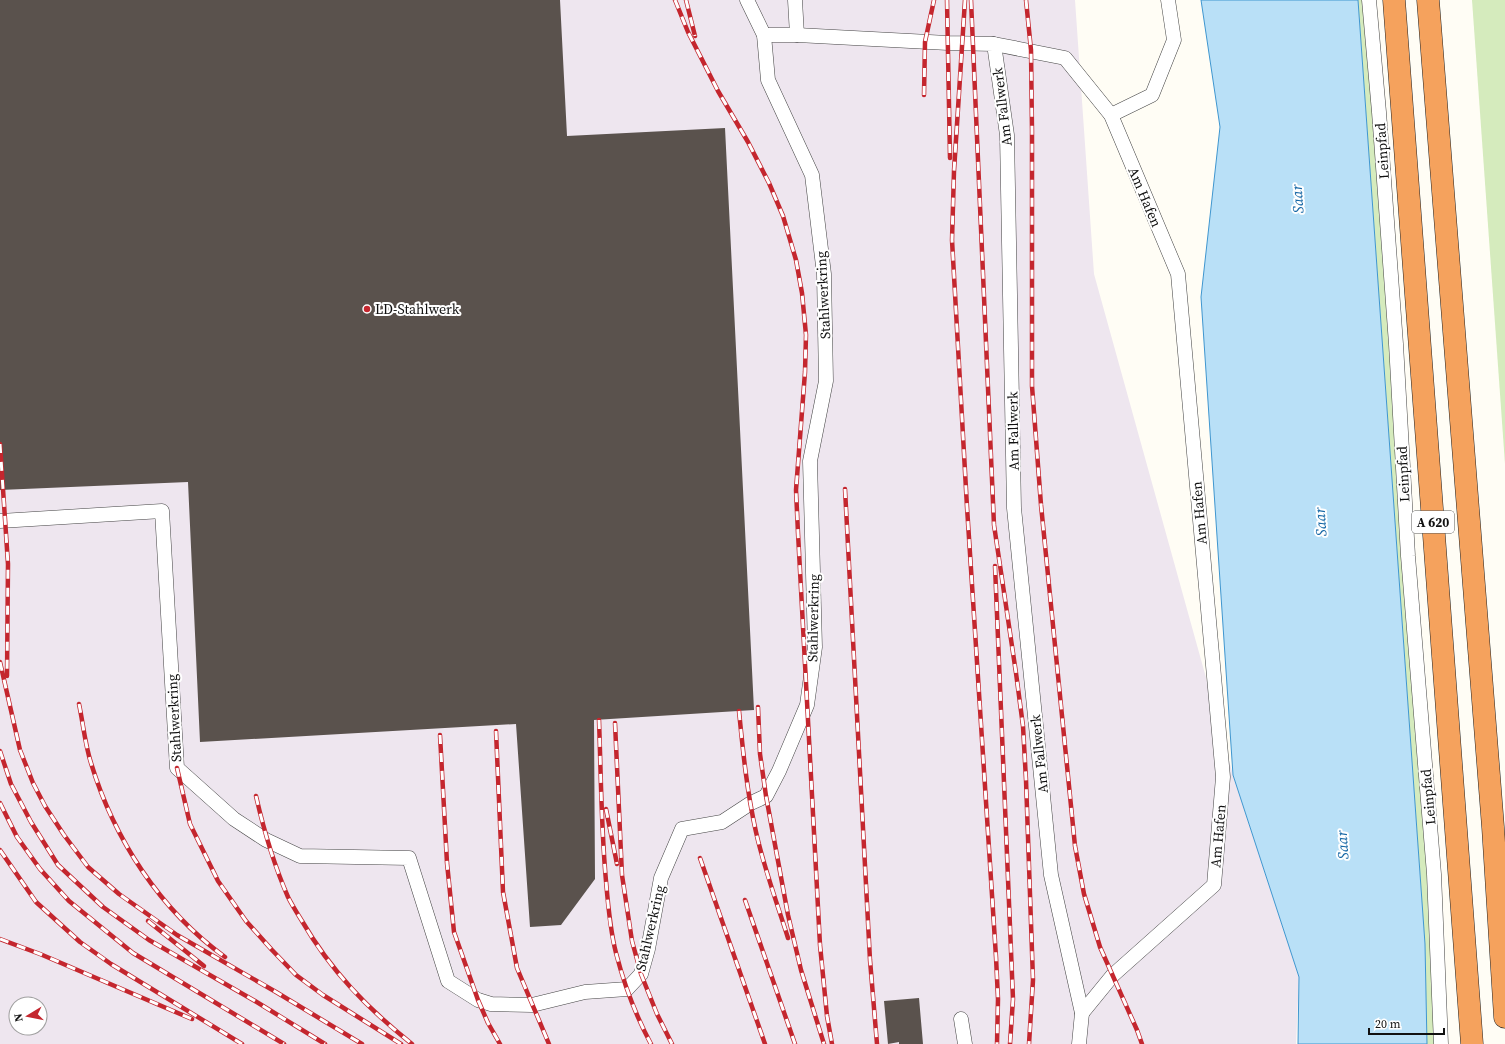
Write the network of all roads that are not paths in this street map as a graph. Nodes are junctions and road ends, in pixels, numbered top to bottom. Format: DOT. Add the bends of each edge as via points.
graph roads {
  1 [pos="747,0"];
  2 [pos="795,0"];
  3 [pos="1168,0"];
  4 [pos="1370,0"];
  5 [pos="1394,0"];
  6 [pos="1428,0"];
  7 [pos="764,35"];
  8 [pos="797,35"];
  9 [pos="994,44"];
  10 [pos="1111,114"];
  11 [pos="0,521"];
  12 [pos="1082,1013"];
  13 [pos="1505,1017"];
  14 [pos="961,1018"];
  15 [pos="965,1044"];
  16 [pos="1079,1044"];
  17 [pos="1441,1044"];
  18 [pos="1472,1044"];
  1 -- 7 [label="lane, Stahlwerkring"];
  2 -- 8 [label="lane"];
  3 -- 10 [label="lane" via="1174,40 1152,95"];
  4 -- 17 [label="lane, Leinpfad" via="1396,344 1408,556 1434,874"];
  5 -- 18 [label="highway, A 620"];
  6 -- 13 [label="highway, A 620" via="1493,827"];
  7 -- 8 [label="lane"];
  7 -- 11 [label="lane, Stahlwerkring" via="768,80 812,175 824,274 826,380 810,461 815,647 807,705 780,771 766,796 722,822 682,829 661,878 641,974 628,989 585,992 532,1005 491,1004 478,1000 448,981 409,858 300,856 266,840 234,819 177,768 162,511"];
  8 -- 9 [label="lane" via="948,44"];
  9 -- 10 [label="lane, Am Hafen" via="1065,58"];
  9 -- 12 [label="lane, Am Fallwerk" via="1008,135 1014,508 1051,875"];
  10 -- 12 [label="lane, Am Hafen" via="1178,274 1223,778 1214,885 1112,975"];
  12 -- 16 [label="lane, Am Fallwerk"];
  14 -- 15 [label="lane"];
}
